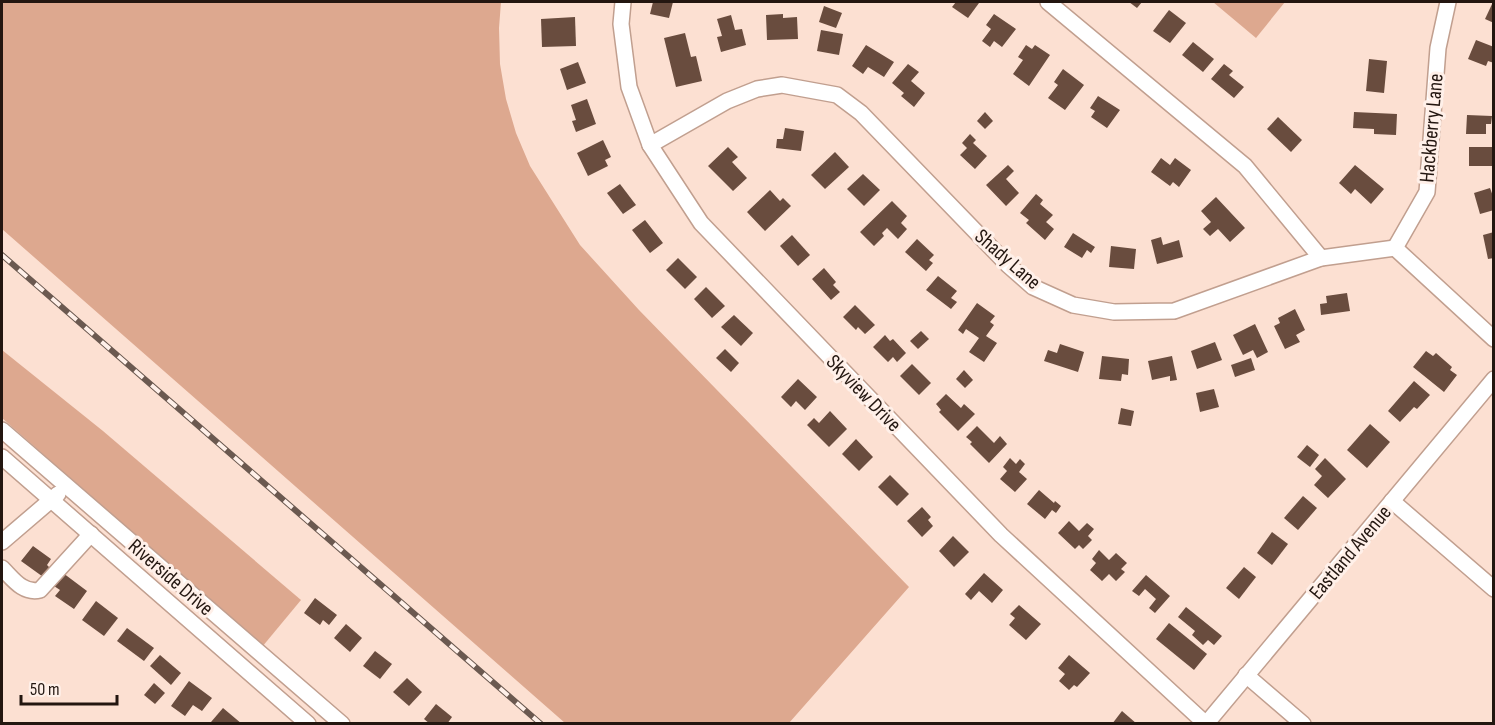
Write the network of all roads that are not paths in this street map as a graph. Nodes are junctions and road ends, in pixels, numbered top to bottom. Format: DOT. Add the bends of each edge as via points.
graph roads {
  1 [pos="623,2"];
  2 [pos="1048,2"];
  3 [pos="1448,2"];
  4 [pos="650,145"];
  5 [pos="1395,248"];
  6 [pos="1321,258"];
  7 [pos="1494,339"];
  8 [pos="1494,379"];
  9 [pos="2,429"];
  10 [pos="2,457"];
  11 [pos="67,486"];
  12 [pos="51,499"];
  13 [pos="1392,501"];
  14 [pos="91,534"];
  15 [pos="2,542"];
  16 [pos="2,568"];
  17 [pos="1494,590"];
  18 [pos="266,659"];
  19 [pos="252,675"];
  20 [pos="1246,675"];
  21 [pos="308,723"];
  22 [pos="342,723"];
  23 [pos="1206,723"];
  24 [pos="1303,723"];
  1 -- 4 [label="street, Skyview Drive" via="621,24 629,87"];
  2 -- 6 [label="street" via="1245,166"];
  3 -- 5 [label="street, Hackberry Lane" via="1438,48 1427,192"];
  4 -- 6 [label="street, Shady Lane" via="757,88 783,85 837,95 861,113 1008,265 1034,286 1073,305 1114,312 1174,310"];
  4 -- 23 [label="street, Skyview Drive" via="701,223 747,271 1001,535"];
  5 -- 6 [label="street, Shady Lane"];
  5 -- 7 [label="street"];
  8 -- 13 [label="street, Eastland Avenue"];
  9 -- 11 [label="street, Riverside Drive"];
  10 -- 12 [label="street, Riverside Drive"];
  11 -- 12 [label="street"];
  11 -- 18 [label="street, Riverside Drive"];
  12 -- 14 [label="street, Riverside Drive"];
  12 -- 15 [label="street"];
  13 -- 17 [label="street"];
  13 -- 20 [label="street, Eastland Avenue"];
  14 -- 16 [label="street" via="40,590 32,592 21,586"];
  14 -- 19 [label="street, Riverside Drive"];
  18 -- 19 [label="street"];
  18 -- 22 [label="street, Riverside Drive"];
  19 -- 21 [label="street, Riverside Drive"];
  20 -- 23 [label="street, Eastland Avenue"];
  20 -- 24 [label="street"];
}
